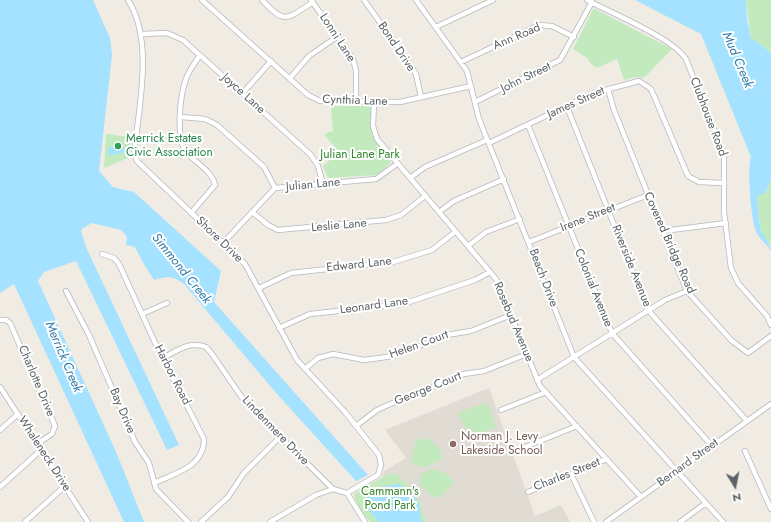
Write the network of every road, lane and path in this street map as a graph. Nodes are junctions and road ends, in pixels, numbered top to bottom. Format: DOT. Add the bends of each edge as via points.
graph roads {
  1 [pos="128,0"];
  2 [pos="202,0"];
  3 [pos="262,0"];
  4 [pos="364,0"];
  5 [pos="416,0"];
  6 [pos="493,0"];
  7 [pos="312,1"];
  8 [pos="590,1"];
  9 [pos="482,2"];
  10 [pos="436,27"];
  11 [pos="142,34"];
  12 [pos="338,36"];
  13 [pos="574,37"];
  14 [pos="200,55"];
  15 [pos="271,62"];
  16 [pos="461,62"];
  17 [pos="290,78"];
  18 [pos="471,86"];
  19 [pos="608,89"];
  20 [pos="243,93"];
  21 [pos="422,97"];
  22 [pos="356,102"];
  23 [pos="374,102"];
  24 [pos="475,102"];
  25 [pos="566,107"];
  26 [pos="181,117"];
  27 [pos="528,125"];
  28 [pos="488,142"];
  29 [pos="397,164"];
  30 [pos="410,178"];
  31 [pos="504,179"];
  32 [pos="724,183"];
  33 [pos="323,184"];
  34 [pos="275,188"];
  35 [pos="648,195"];
  36 [pos="425,196"];
  37 [pos="608,210"];
  38 [pos="252,212"];
  39 [pos="439,212"];
  40 [pos="191,213"];
  41 [pos="520,219"];
  42 [pos="726,223"];
  43 [pos="569,226"];
  44 [pos="663,231"];
  45 [pos="455,232"];
  46 [pos="529,242"];
  47 [pos="223,243"];
  48 [pos="468,246"];
  49 [pos="102,254"];
  50 [pos="490,272"];
  51 [pos="259,288"];
  52 [pos="66,291"];
  53 [pos="687,291"];
  54 [pos="166,303"];
  55 [pos="648,310"];
  56 [pos="142,314"];
  57 [pos="511,315"];
  58 [pos="0,320"];
  59 [pos="771,325"];
  60 [pos="280,328"];
  61 [pos="612,333"];
  62 [pos="771,336"];
  63 [pos="527,354"];
  64 [pos="574,357"];
  65 [pos="163,358"];
  66 [pos="305,369"];
  67 [pos="537,380"];
  68 [pos="0,387"];
  69 [pos="546,392"];
  70 [pos="771,404"];
  71 [pos="502,410"];
  72 [pos="18,414"];
  73 [pos="747,421"];
  74 [pos="356,426"];
  75 [pos="577,426"];
  76 [pos="0,430"];
  77 [pos="280,437"];
  78 [pos="38,444"];
  79 [pos="712,446"];
  80 [pos="41,450"];
  81 [pos="515,451"];
  82 [pos="745,451"];
  83 [pos="607,459"];
  84 [pos="677,472"];
  85 [pos="572,474"];
  86 [pos="154,483"];
  87 [pos="65,486"];
  88 [pos="0,487"];
  89 [pos="333,489"];
  90 [pos="528,492"];
  91 [pos="347,493"];
  92 [pos="641,497"];
  93 [pos="706,503"];
  94 [pos="771,509"];
  95 [pos="25,522"];
  96 [pos="88,522"];
  97 [pos="188,522"];
  98 [pos="201,522"];
  99 [pos="270,522"];
  100 [pos="365,522"];
  101 [pos="594,522"];
  102 [pos="606,522"];
  103 [pos="680,522"];
  104 [pos="722,522"];
  1 -- 11 [label="street, Shore Drive"];
  2 -- 15 [label="street, Cynthia Lane"];
  3 -- 7 [label="street" via="278,16 286,17 292,16"];
  4 -- 21 [label="street, Bond Drive" via="416,74"];
  5 -- 10 [label="street, Beach Drive"];
  6 -- 9 [label="street"];
  7 -- 12 [label="street, Lonni Lane"];
  8 -- 13 [label="street, John Street"];
  8 -- 32 [label="street, Clubhouse Road" via="668,42 681,52 688,63 723,152"];
  9 -- 10 [label="street"];
  10 -- 16 [label="street, Beach Drive"];
  11 -- 14 [label="street, Joyce Lane" via="174,35"];
  11 -- 40 [label="street, Shore Drive" via="144,56 135,157 141,167"];
  12 -- 17 [label="street" via="309,56"];
  12 -- 22 [label="street, Lonni Lane" via="355,65"];
  13 -- 16 [label="street, Ann Road" via="552,26 539,25"];
  13 -- 24 [label="street, John Street" via="565,54 556,63"];
  14 -- 20 [label="street, Joyce Lane"];
  14 -- 26 [label="street" via="186,79"];
  15 -- 17 [label="street, Cynthia Lane"];
  15 -- 20 [label="street"];
  16 -- 18 [label="street, Beach Drive" via="467,71"];
  17 -- 22 [label="street, Cynthia Lane" via="316,99"];
  18 -- 21 [label="street, Cynthia Lane"];
  18 -- 24 [label="street, Beach Drive"];
  19 -- 25 [label="street, James Street"];
  19 -- 32 [label="street, James Street" via="635,81 647,84 653,92 688,176 699,182"];
  19 -- 35 [label="street, Covered Bridge Road"];
  20 -- 33 [label="street, Joyce Lane" via="311,155 318,166"];
  21 -- 23 [label="street, Cynthia Lane" via="395,102"];
  22 -- 23 [label="street, Cynthia Lane"];
  23 -- 29 [label="street, Rosebud Avenue" via="375,135"];
  24 -- 28 [label="street, Beach Drive"];
  25 -- 27 [label="street, James Street"];
  25 -- 37 [label="street, Riverside Avenue"];
  26 -- 34 [label="street" via="205,119 217,125 264,167"];
  26 -- 40 [label="street" via="179,135 182,145 215,182 214,189"];
  27 -- 28 [label="street, James Street"];
  27 -- 43 [label="street, Colonial Avenue"];
  28 -- 30 [label="street, James Street" via="425,167"];
  28 -- 31 [label="street, Beach Drive"];
  29 -- 30 [label="street, Rosebud Avenue"];
  29 -- 33 [label="street, Julian Lane" via="376,179"];
  30 -- 36 [label="street, Rosebud Avenue"];
  31 -- 39 [label="street" via="454,200"];
  31 -- 41 [label="street, Beach Drive"];
  32 -- 42 [label="street, Clubhouse Road"];
  33 -- 34 [label="street, Julian Lane"];
  34 -- 38 [label="street, Julian Lane"];
  35 -- 37 [label="street, Irene Street"];
  35 -- 44 [label="street, Covered Bridge Road"];
  36 -- 38 [label="street, Leslie Lane" via="401,215 376,222 278,230 268,226"];
  36 -- 39 [label="street, Rosebud Avenue"];
  37 -- 43 [label="street, Irene Street"];
  37 -- 55 [label="street, Riverside Avenue"];
  38 -- 47 [label="street, Julian Lane"];
  39 -- 45 [label="street, Rosebud Avenue"];
  40 -- 47 [label="street, Shore Drive"];
  41 -- 46 [label="street, Beach Drive"];
  41 -- 48 [label="street" via="486,232"];
  42 -- 44 [label="street"];
  42 -- 59 [label="street, Clubhouse Road" via="730,262 735,278 767,316"];
  43 -- 46 [label="street, Irene Street"];
  43 -- 61 [label="street, Colonial Avenue"];
  44 -- 53 [label="street, Covered Bridge Road"];
  45 -- 48 [label="street, Rosebud Avenue"];
  45 -- 51 [label="street, Edward Lane" via="432,250 393,262 291,273"];
  46 -- 64 [label="street, Beach Drive"];
  47 -- 51 [label="street, Shore Drive" via="245,264"];
  48 -- 50 [label="street, Rosebud Avenue"];
  49 -- 56 [label="street, Harbor Road" via="117,260"];
  50 -- 57 [label="street, Rosebud Avenue" via="499,285"];
  50 -- 60 [label="street, Leonard Lane" via="475,280 403,304 310,314"];
  51 -- 60 [label="street, Shore Drive"];
  52 -- 86 [label="street, Bay Drive" via="89,335 132,436 149,463"];
  53 -- 55 [label="street" via="670,297"];
  53 -- 62 [label="street, Covered Bridge Road" via="731,340 748,353"];
  54 -- 56 [label="street"];
  55 -- 61 [label="street"];
  55 -- 73 [label="street, Riverside Avenue"];
  56 -- 65 [label="street, Harbor Road"];
  57 -- 63 [label="street, Rosebud Avenue"];
  57 -- 66 [label="street, Helen Court" via="471,331 447,335 394,356 364,360 333,354 318,358"];
  58 -- 78 [label="street, Charlotte Drive" via="10,323 55,426 52,434"];
  60 -- 66 [label="street, Shore Drive" via="294,355"];
  61 -- 64 [label="street"];
  61 -- 79 [label="street, Colonial Avenue"];
  63 -- 67 [label="street, Rosebud Avenue"];
  63 -- 74 [label="street, George Court" via="484,372 464,374 388,405"];
  64 -- 67 [label="street"];
  64 -- 84 [label="street, Beach Drive"];
  65 -- 77 [label="street, Lindenmere Drive" via="190,344 206,347 245,402"];
  65 -- 86 [label="street, Harbor Road" via="201,431 204,444 201,456 195,463"];
  66 -- 74 [label="street, Shore Drive"];
  67 -- 69 [label="street, Rosebud Avenue"];
  68 -- 72 [label="street, Whaleneck Drive"];
  69 -- 71 [label="street"];
  69 -- 75 [label="street, Rosebud Avenue"];
  70 -- 73 [label="street, Bernard Street"];
  72 -- 76 [label="street"];
  72 -- 78 [label="street, Whaleneck Drive"];
  73 -- 79 [label="street, Bernard Street"];
  74 -- 91 [label="street, Shore Drive" via="379,456 381,465 375,478"];
  75 -- 81 [label="street"];
  75 -- 83 [label="street, Rosebud Avenue"];
  77 -- 89 [label="street, Lindenmere Drive"];
  77 -- 98 [label="street" via="244,474 228,497"];
  78 -- 80 [label="street, Whaleneck Drive"];
  79 -- 84 [label="street, Bernard Street"];
  80 -- 87 [label="street, Whaleneck Drive"];
  80 -- 88 [label="street"];
  82 -- 94 [label="street"];
  83 -- 85 [label="street, Charles Street"];
  83 -- 92 [label="street, Rosebud Avenue"];
  84 -- 92 [label="street, Bernard Street"];
  84 -- 93 [label="street, Beach Drive"];
  85 -- 90 [label="street, Charles Street"];
  85 -- 101 [label="street"];
  86 -- 97 [label="street, Bay Drive" via="160,495"];
  87 -- 95 [label="street"];
  87 -- 96 [label="street, Whaleneck Drive"];
  89 -- 91 [label="street, Lindenmere Drive"];
  89 -- 99 [label="street" via="316,495"];
  91 -- 100 [label="street"];
  92 -- 102 [label="street, Bernard Street"];
  93 -- 103 [label="street"];
  93 -- 104 [label="street, Beach Drive"];
}
